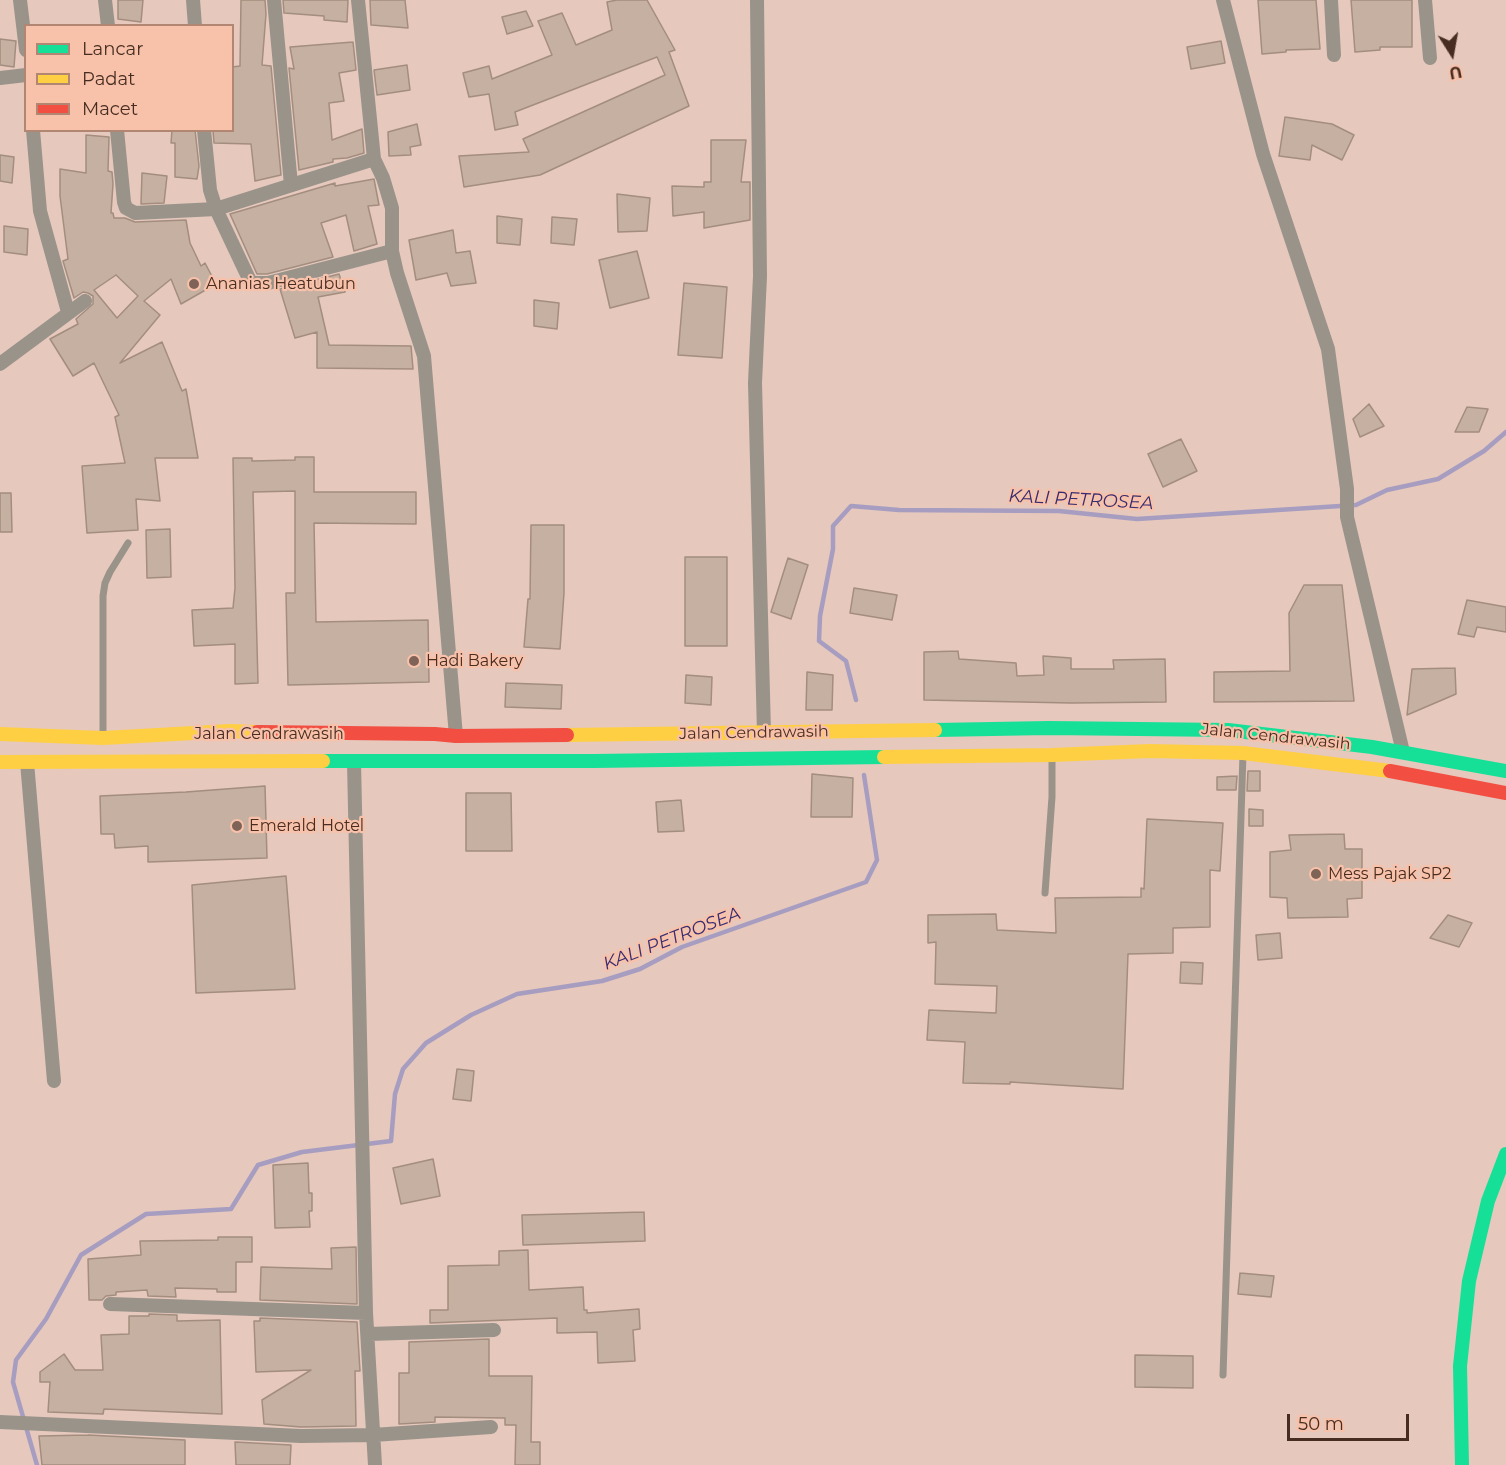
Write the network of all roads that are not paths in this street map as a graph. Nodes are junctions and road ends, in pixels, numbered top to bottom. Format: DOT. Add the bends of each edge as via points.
graph roads {
  1 [pos="20,0"];
  2 [pos="105,0"];
  3 [pos="193,0"];
  4 [pos="274,0"];
  5 [pos="358,0"];
  6 [pos="757,0"];
  7 [pos="1223,0"];
  8 [pos="1331,0"];
  9 [pos="1425,0"];
  10 [pos="108,24"];
  11 [pos="195,24"];
  12 [pos="24,33"];
  13 [pos="1334,55"];
  14 [pos="1430,58"];
  15 [pos="24,75"];
  16 [pos="0,78"];
  17 [pos="33,132"];
  18 [pos="117,132"];
  19 [pos="204,132"];
  20 [pos="374,159"];
  21 [pos="291,185"];
  22 [pos="216,209"];
  23 [pos="392,251"];
  24 [pos="85,301"];
  25 [pos="68,312"];
  26 [pos="0,364"];
  27 [pos="128,543"];
  28 [pos="764,733"];
  29 [pos="0,734"];
  30 [pos="456,735"];
  31 [pos="103,738"];
  32 [pos="1403,752"];
  33 [pos="1243,753"];
  34 [pos="1052,755"];
  35 [pos="0,762"];
  36 [pos="27,762"];
  37 [pos="354,762"];
  38 [pos="1506,771"];
  39 [pos="1506,793"];
  40 [pos="1045,893"];
  41 [pos="54,1081"];
  42 [pos="1506,1154"];
  43 [pos="111,1304"];
  44 [pos="366,1313"];
  45 [pos="494,1330"];
  46 [pos="369,1334"];
  47 [pos="1223,1375"];
  48 [pos="0,1422"];
  49 [pos="491,1428"];
  50 [pos="373,1435"];
  51 [pos="375,1465"];
  52 [pos="1462,1465"];
  1 -- 12 [label="street"];
  2 -- 10 [label="street"];
  3 -- 11 [label="street"];
  4 -- 21 [label="street"];
  5 -- 20 [label="street"];
  6 -- 28 [label="street" via="760,276 755,383"];
  7 -- 32 [label="street" via="1263,154 1328,349 1347,489 1347,517"];
  8 -- 13 [label="street"];
  9 -- 14 [label="street"];
  15 -- 16 [label="street"];
  17 -- 25 [label="street" via="40,211"];
  18 -- 22 [label="street" via="124,202 130,211"];
  19 -- 22 [label="street" via="210,190"];
  20 -- 21 [label="street"];
  20 -- 23 [label="street" via="392,208"];
  21 -- 22 [label="street"];
  22 -- 23 [label="street" via="249,281 254,284"];
  23 -- 30 [label="street" via="424,356"];
  24 -- 25 [label="street"];
  25 -- 26 [label="street"];
  27 -- 31 [label="lane" via="110,572 103,596"];
  28 -- 30 [label="main road, Jalan Cendrawasih"];
  28 -- 32 [label="main road, Jalan Cendrawasih" via="1228,729"];
  29 -- 31 [label="main road, Jalan Cendrawasih"];
  30 -- 31 [label="main road, Jalan Cendrawasih" via="230,731"];
  32 -- 38 [label="main road, Jalan Cendrawasih"];
  33 -- 34 [label="main road, Jalan Cendrawasih"];
  33 -- 39 [label="main road, Jalan Cendrawasih" via="1384,770"];
  33 -- 47 [label="lane"];
  34 -- 37 [label="main road, Jalan Cendrawasih"];
  34 -- 40 [label="lane"];
  35 -- 36 [label="main road, Jalan Cendrawasih"];
  36 -- 37 [label="main road, Jalan Cendrawasih"];
  36 -- 41 [label="street"];
  37 -- 44 [label="street"];
  42 -- 52 [label="main road" via="1488,1201 1469,1281 1460,1366"];
  43 -- 44 [label="street"];
  44 -- 46 [label="street"];
  45 -- 46 [label="street"];
  46 -- 50 [label="street"];
  48 -- 50 [label="street" via="300,1436"];
  49 -- 50 [label="street"];
  50 -- 51 [label="street"];
}
